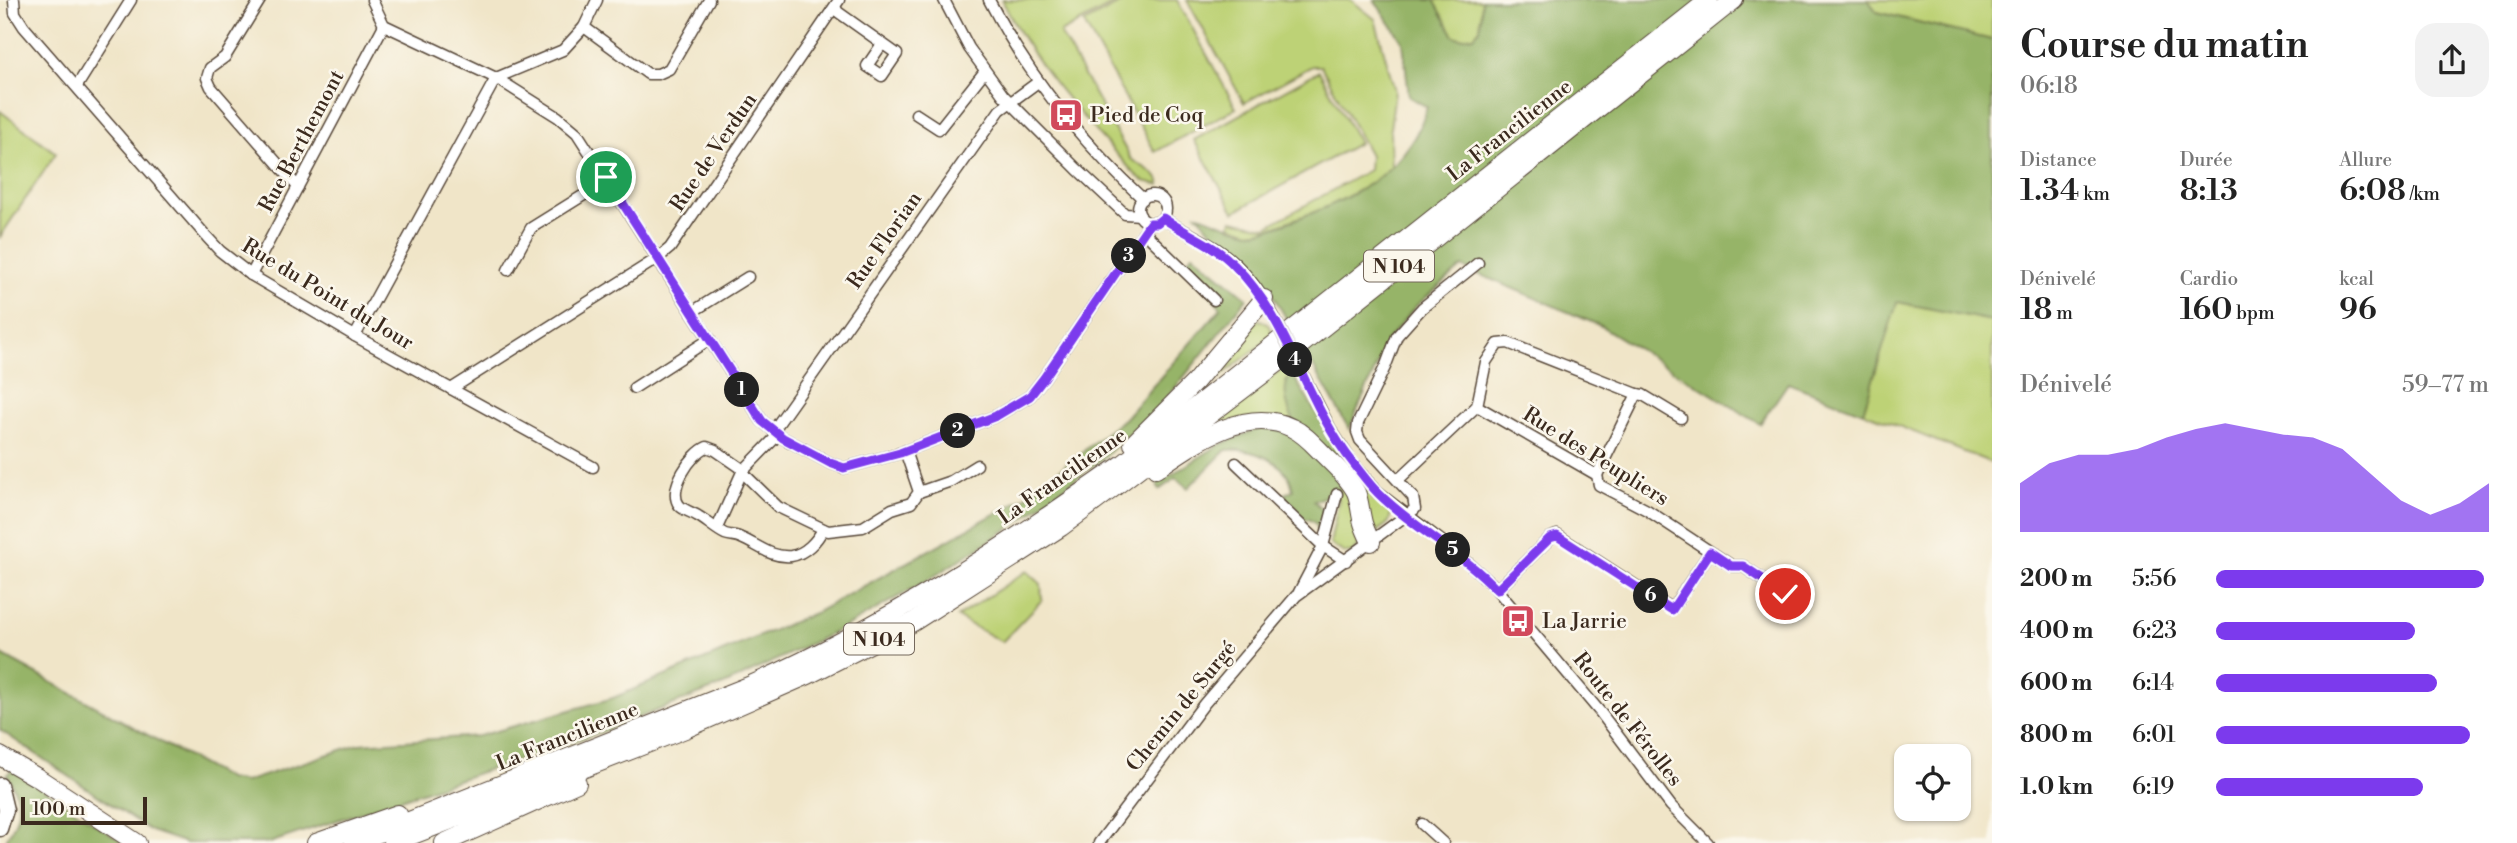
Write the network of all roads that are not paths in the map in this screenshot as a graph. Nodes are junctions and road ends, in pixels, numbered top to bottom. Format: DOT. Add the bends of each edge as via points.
graph roads {
  1 [pos="14,0"];
  2 [pos="131,0"];
  3 [pos="260,0"];
  4 [pos="372,0"];
  5 [pos="597,0"];
  6 [pos="709,0"];
  7 [pos="944,0"];
  8 [pos="989,0"];
  9 [pos="1709,0"];
  10 [pos="1734,0"];
  11 [pos="837,4"];
  12 [pos="384,25"];
  13 [pos="584,27"];
  14 [pos="883,44"];
  15 [pos="985,71"];
  16 [pos="496,78"];
  17 [pos="1038,82"];
  18 [pos="77,86"];
  19 [pos="1011,103"];
  20 [pos="916,114"];
  21 [pos="608,180"];
  22 [pos="298,187"];
  23 [pos="1143,199"];
  24 [pos="1140,215"];
  25 [pos="1163,218"];
  26 [pos="1147,228"];
  27 [pos="658,258"];
  28 [pos="1478,263"];
  29 [pos="508,270"];
  30 [pos="251,275"];
  31 [pos="748,276"];
  32 [pos="1264,299"];
  33 [pos="1214,300"];
  34 [pos="692,312"];
  35 [pos="355,336"];
  36 [pos="710,339"];
  37 [pos="634,387"];
  38 [pos="451,389"];
  39 [pos="1637,394"];
  40 [pos="1477,406"];
  41 [pos="1681,418"];
  42 [pos="776,433"];
  43 [pos="905,451"];
  44 [pos="1236,463"];
  45 [pos="977,465"];
  46 [pos="593,467"];
  47 [pos="743,471"];
  48 [pos="1597,475"];
  49 [pos="1398,480"];
  50 [pos="919,492"];
  51 [pos="1337,494"];
  52 [pos="1407,516"];
  53 [pos="1058,519"];
  54 [pos="717,528"];
  55 [pos="823,529"];
  56 [pos="1371,542"];
  57 [pos="1323,546"];
  58 [pos="1710,552"];
  59 [pos="1346,561"];
  60 [pos="1497,590"];
  61 [pos="1785,594"];
  62 [pos="1297,596"];
  63 [pos="685,729"];
  64 [pos="0,756"];
  65 [pos="0,785"];
  66 [pos="501,786"];
  67 [pos="1422,824"];
  68 [pos="0,829"];
  69 [pos="137,843"];
  70 [pos="316,843"];
  71 [pos="354,843"];
  72 [pos="392,843"];
  73 [pos="444,843"];
  74 [pos="1099,843"];
  75 [pos="1443,843"];
  76 [pos="1708,843"];
  1 -- 18 [label="street, Rue du Point du Jour" via="15,13 24,27"];
  2 -- 18 [label="street"];
  3 -- 22 [label="street" via="207,78"];
  4 -- 12 [label="street"];
  5 -- 13 [label="street"];
  6 -- 13 [label="street" via="669,69 658,74 648,74"];
  7 -- 15 [label="street"];
  8 -- 17 [label="street"];
  9 -- 53 [label="highway, La Francilienne / N 104"];
  10 -- 53 [label="highway, La Francilienne / N 104" via="1292,352"];
  11 -- 14 [label="street" via="838,12"];
  11 -- 27 [label="street, Rue de Verdun" via="678,238"];
  12 -- 16 [label="street"];
  12 -- 22 [label="street, Rue Berthemont"];
  13 -- 16 [label="street" via="563,50"];
  15 -- 19 [label="street"];
  15 -- 20 [label="street" via="939,129"];
  16 -- 21 [label="street" via="577,133"];
  16 -- 35 [label="street"];
  17 -- 19 [label="street, Rue Florian"];
  17 -- 23 [label="street"];
  18 -- 30 [label="street, Rue du Point du Jour" via="207,237"];
  19 -- 24 [label="street" via="1125,214"];
  19 -- 42 [label="street, Rue Florian" via="1000,110"];
  21 -- 27 [label="street"];
  21 -- 29 [label="street" via="531,228"];
  22 -- 30 [label="street, Rue Berthemont"];
  23 -- 24 [label="street"];
  23 -- 25 [label="street" via="1155,195 1163,199 1167,211"];
  24 -- 26 [label="street"];
  25 -- 26 [label="street"];
  25 -- 32 [label="street, Route de Férolles" via="1217,249"];
  26 -- 33 [label="street"];
  26 -- 43 [label="street" via="1030,396 987,421"];
  27 -- 34 [label="street"];
  27 -- 38 [label="street, Rue de Verdun"];
  28 -- 49 [label="street" via="1422,308 1397,336 1358,423 1360,440"];
  30 -- 35 [label="street, Rue du Point du Jour"];
  31 -- 34 [label="street"];
  32 -- 52 [label="street, Route de Férolles, bridge" via="1330,428 1377,492"];
  32 -- 53 [label="highway" via="1195,382 1128,449 1080,486"];
  34 -- 36 [label="street"];
  35 -- 38 [label="street, Rue du Point du Jour"];
  36 -- 37 [label="street"];
  36 -- 42 [label="street" via="762,421"];
  38 -- 46 [label="street, Rue du Point du Jour"];
  39 -- 40 [label="street" via="1508,343 1497,344 1486,362"];
  39 -- 41 [label="street"];
  39 -- 48 [label="street"];
  40 -- 48 [label="street, Rue des Peupliers"];
  40 -- 49 [label="street"];
  42 -- 43 [label="street" via="844,468"];
  42 -- 47 [label="street, Rue Florian"];
  43 -- 50 [label="street"];
  44 -- 57 [label="street"];
  45 -- 50 [label="street" via="951,481"];
  47 -- 54 [label="street"];
  47 -- 54 [label="street" via="707,447 694,454 682,472 676,496 680,506"];
  47 -- 55 [label="street" via="778,507"];
  48 -- 58 [label="street, Rue des Peupliers" via="1599,485"];
  49 -- 52 [label="street" via="1416,505"];
  50 -- 55 [label="street" via="911,503 863,527"];
  51 -- 57 [label="street, Chemin de Surgé"];
  52 -- 56 [label="street, Chemin de Surgé"];
  52 -- 60 [label="street, Route de Férolles"];
  53 -- 56 [label="highway" via="1082,520 1214,434 1250,421 1272,421 1307,438 1351,484"];
  53 -- 63 [label="highway, La Francilienne / N 104" via="914,622"];
  53 -- 66 [label="highway, La Francilienne / N 104" via="802,663"];
  54 -- 55 [label="street" via="771,554 793,556 816,542"];
  56 -- 59 [label="street, Chemin de Surgé"];
  57 -- 59 [label="street"];
  57 -- 62 [label="street, Chemin de Surgé"];
  58 -- 60 [label="street" via="1672,610 1557,536"];
  58 -- 61 [label="street, Rue des Peupliers" via="1731,566 1743,566"];
  59 -- 62 [label="street, Chemin de Surgé"];
  60 -- 76 [label="street, Route de Férolles" via="1600,712 1671,806"];
  62 -- 74 [label="street, Chemin de Surgé" via="1205,704"];
  63 -- 72 [label="highway, La Francilienne / N 104"];
  63 -- 73 [label="highway" via="674,741"];
  64 -- 69 [label="highway"];
  65 -- 68 [label="main road" via="6,810"];
  66 -- 70 [label="highway" via="479,785"];
  66 -- 71 [label="highway, La Francilienne / N 104"];
  67 -- 75 [label="street"];
}
